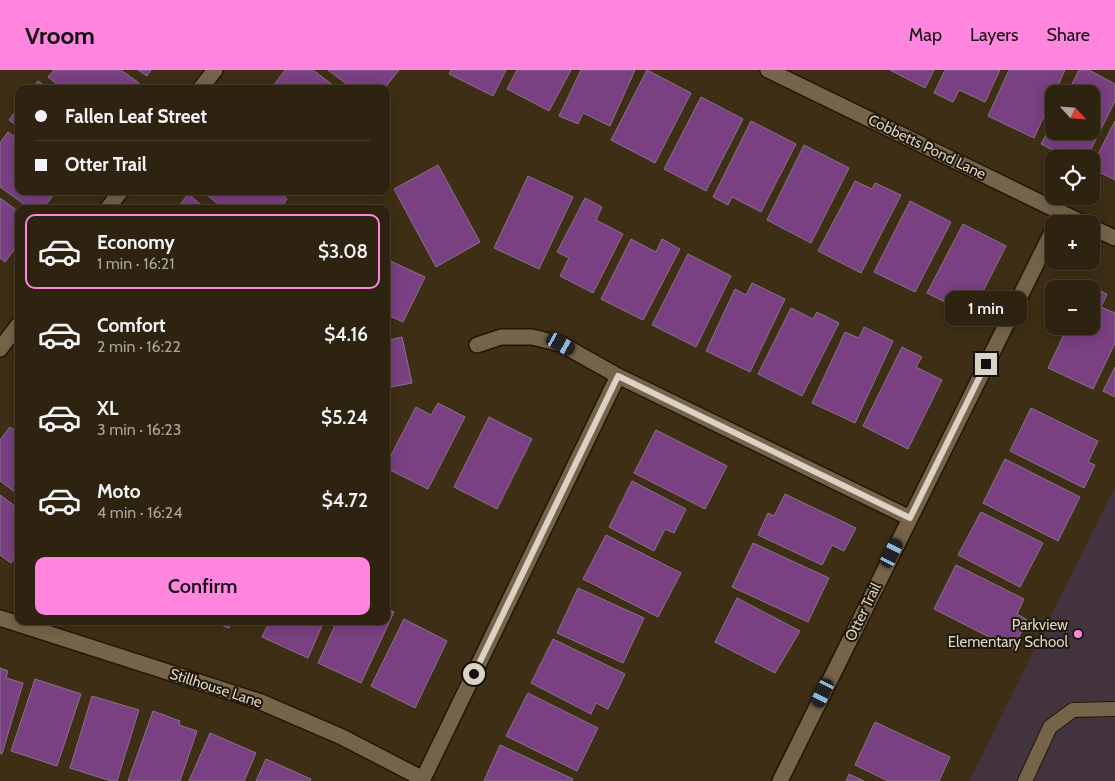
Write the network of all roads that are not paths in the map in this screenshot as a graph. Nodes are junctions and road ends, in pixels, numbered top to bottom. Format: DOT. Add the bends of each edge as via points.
graph roads {
  1 [pos="215,70"];
  2 [pos="768,70"];
  3 [pos="203,85"];
  4 [pos="118,195"];
  5 [pos="110,205"];
  6 [pos="1053,215"];
  7 [pos="1100,231"];
  8 [pos="1115,238"];
  9 [pos="1045,246"];
  10 [pos="15,329"];
  11 [pos="477,345"];
  12 [pos="0,349"];
  13 [pos="618,376"];
  14 [pos="910,518"];
  15 [pos="0,618"];
  16 [pos="15,623"];
  17 [pos="22,625"];
  18 [pos="1115,709"];
  19 [pos="423,780"];
  20 [pos="780,781"];
  21 [pos="1025,781"];
  1 -- 3 [label="street"];
  2 -- 6 [label="street, Cobbetts Pond Lane"];
  4 -- 5 [label="street"];
  7 -- 8 [label="street"];
  9 -- 14 [label="street, Otter Trail"];
  10 -- 12 [label="street"];
  11 -- 13 [label="street" via="502,337 532,337 561,344"];
  13 -- 14 [label="street"];
  13 -- 19 [label="street"];
  14 -- 20 [label="street, Otter Trail"];
  15 -- 16 [label="street, Stillhouse Lane"];
  17 -- 19 [label="street, Stillhouse Lane" via="261,702 342,736"];
  18 -- 21 [label="lane" via="1073,710 1050,727"];
}
